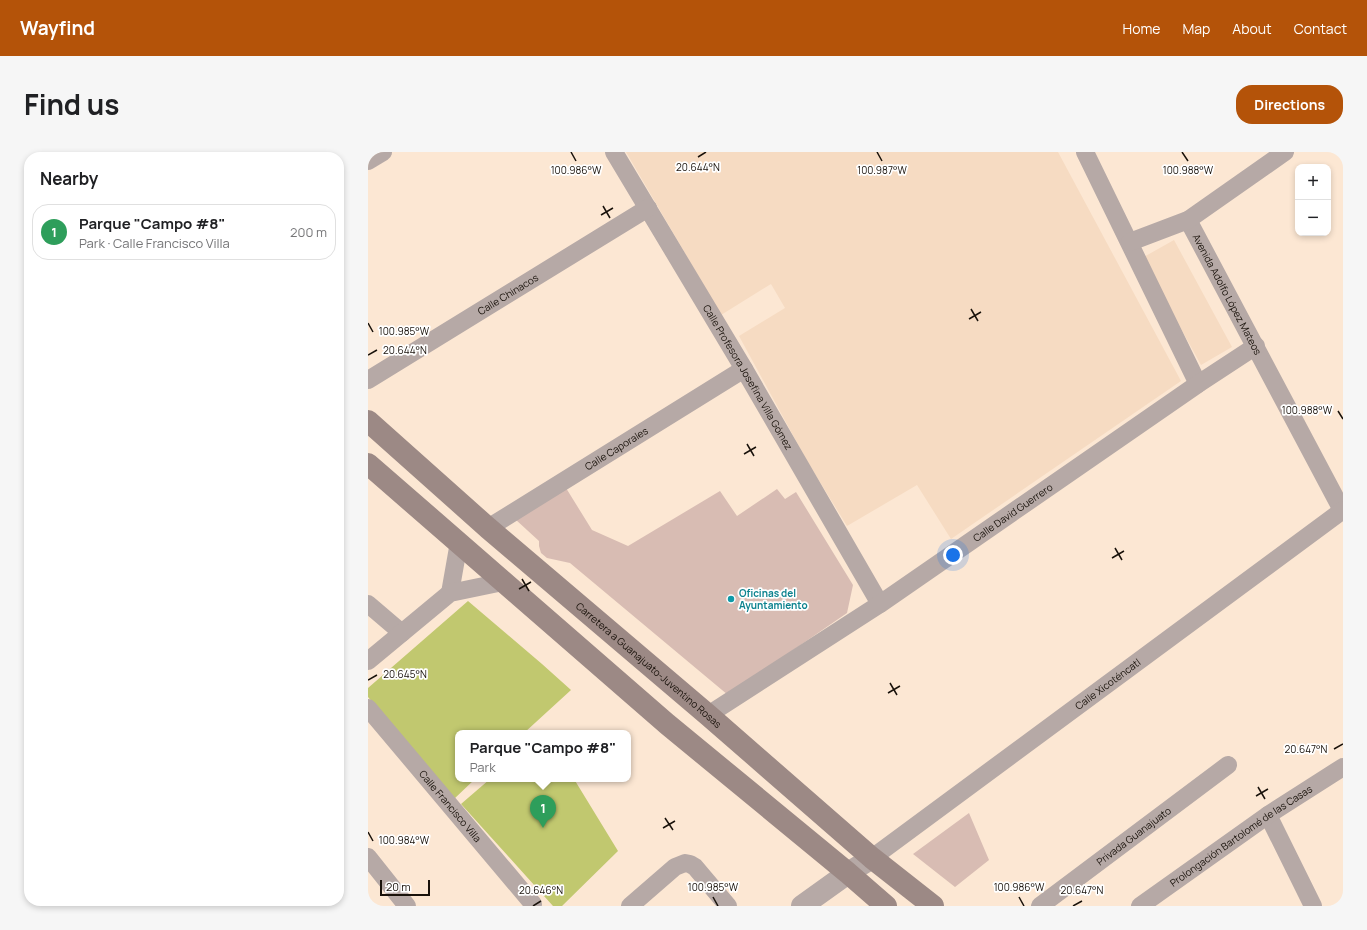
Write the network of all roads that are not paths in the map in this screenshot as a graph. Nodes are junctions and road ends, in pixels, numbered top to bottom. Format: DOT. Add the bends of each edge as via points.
graph roads {
  1 [pos="383,152"];
  2 [pos="614,152"];
  3 [pos="1085,152"];
  4 [pos="1285,152"];
  5 [pos="368,161"];
  6 [pos="648,208"];
  7 [pos="1188,220"];
  8 [pos="1130,242"];
  9 [pos="1256,346"];
  10 [pos="744,369"];
  11 [pos="368,380"];
  12 [pos="1198,384"];
  13 [pos="368,421"];
  14 [pos="368,464"];
  15 [pos="1343,511"];
  16 [pos="488,528"];
  17 [pos="459,542"];
  18 [pos="503,582"];
  19 [pos="450,593"];
  20 [pos="368,604"];
  21 [pos="880,604"];
  22 [pos="402,633"];
  23 [pos="636,654"];
  24 [pos="368,661"];
  25 [pos="615,679"];
  26 [pos="368,708"];
  27 [pos="708,715"];
  28 [pos="1228,765"];
  29 [pos="1343,767"];
  30 [pos="1268,815"];
  31 [pos="368,857"];
  32 [pos="872,858"];
  33 [pos="848,873"];
  34 [pos="533,904"];
  35 [pos="407,906"];
  36 [pos="630,906"];
  37 [pos="728,906"];
  38 [pos="802,906"];
  39 [pos="886,906"];
  40 [pos="933,906"];
  41 [pos="1040,906"];
  42 [pos="1140,906"];
  43 [pos="1313,906"];
  1 -- 5 [label="street"];
  2 -- 6 [label="street, Calle Profesora Josefina Villa Gómez"];
  3 -- 8 [label="street"];
  4 -- 7 [label="street"];
  6 -- 10 [label="street, Calle Profesora Josefina Villa Gómez"];
  6 -- 11 [label="street, Calle Chinacos"];
  7 -- 8 [label="street"];
  7 -- 9 [label="street, Avenida Adolfo López Mateos"];
  8 -- 12 [label="street"];
  9 -- 12 [label="street, Calle David Guerrero"];
  9 -- 15 [label="street, Avenida Adolfo López Mateos"];
  10 -- 16 [label="street, Calle Caporales"];
  10 -- 21 [label="street, Calle Profesora Josefina Villa Gómez"];
  12 -- 21 [label="street, Calle David Guerrero"];
  13 -- 16 [label="main road, Carretera a Guanajuato-Juventino Rosas"];
  14 -- 17 [label="main road"];
  15 -- 32 [label="street, Calle Xicoténcatl"];
  16 -- 23 [label="main road, Carretera a Guanajuato-Juventino Rosas"];
  17 -- 18 [label="main road"];
  17 -- 19 [label="street"];
  18 -- 19 [label="street"];
  18 -- 25 [label="main road"];
  19 -- 22 [label="street"];
  20 -- 22 [label="street"];
  21 -- 27 [label="street, Calle David Guerrero"];
  22 -- 24 [label="street"];
  23 -- 25 [label="main road"];
  23 -- 27 [label="main road, Carretera a Guanajuato-Juventino Rosas"];
  25 -- 33 [label="main road"];
  26 -- 34 [label="street, Calle Francisco Villa"];
  27 -- 32 [label="main road, Carretera a Guanajuato-Juventino Rosas"];
  28 -- 41 [label="street, Privada Guanajuato"];
  29 -- 30 [label="street, Prolongación Bartolomé de las Casas"];
  30 -- 42 [label="street, Prolongación Bartolomé de las Casas"];
  30 -- 43 [label="street"];
  31 -- 35 [label="street"];
  32 -- 33 [label="street"];
  32 -- 40 [label="main road, Carretera a Guanajuato-Juventino Rosas"];
  33 -- 38 [label="street"];
  33 -- 39 [label="main road"];
  36 -- 37 [label="street" via="675,867 685,863 695,867"];
}
